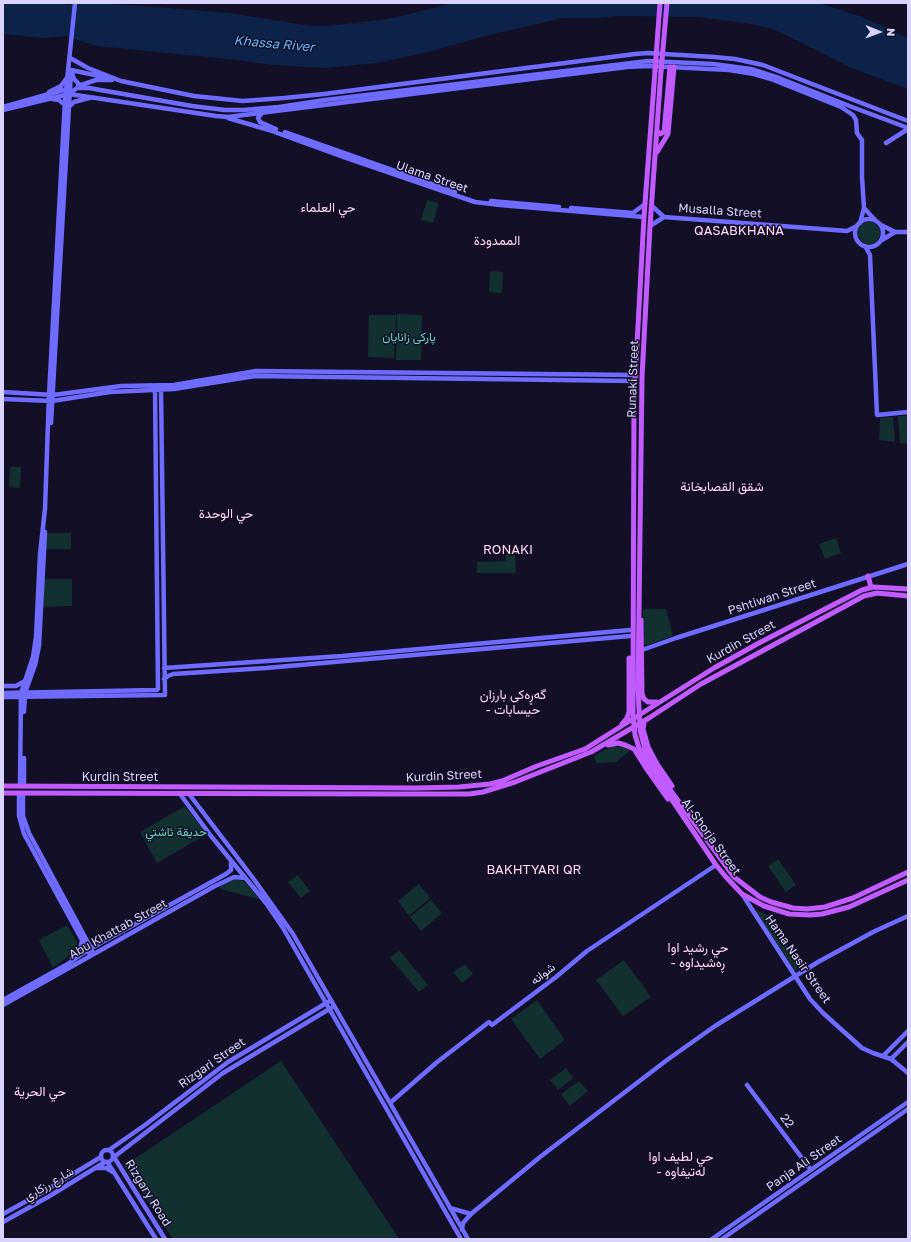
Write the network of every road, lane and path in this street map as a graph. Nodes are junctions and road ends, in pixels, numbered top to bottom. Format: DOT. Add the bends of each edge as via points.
graph roads {
  1 [pos="76,3"];
  2 [pos="660,3"];
  3 [pos="667,3"];
  4 [pos="73,42"];
  5 [pos="72,59"];
  6 [pos="706,64"];
  7 [pos="763,65"];
  8 [pos="616,66"];
  9 [pos="672,67"];
  10 [pos="695,68"];
  11 [pos="71,70"];
  12 [pos="518,70"];
  13 [pos="762,72"];
  14 [pos="67,75"];
  15 [pos="519,77"];
  16 [pos="532,77"];
  17 [pos="121,81"];
  18 [pos="81,86"];
  19 [pos="432,90"];
  20 [pos="67,92"];
  21 [pos="324,94"];
  22 [pos="135,96"];
  23 [pos="40,97"];
  24 [pos="92,98"];
  25 [pos="48,99"];
  26 [pos="325,100"];
  27 [pos="140,105"];
  28 [pos="66,106"];
  29 [pos="3,107"];
  30 [pos="279,109"];
  31 [pos="3,110"];
  32 [pos="262,113"];
  33 [pos="223,117"];
  34 [pos="908,121"];
  35 [pos="908,128"];
  36 [pos="657,130"];
  37 [pos="886,143"];
  38 [pos="655,155"];
  39 [pos="645,204"];
  40 [pos="652,206"];
  41 [pos="864,208"];
  42 [pos="644,217"];
  43 [pos="664,217"];
  44 [pos="876,221"];
  45 [pos="859,225"];
  46 [pos="881,225"];
  47 [pos="650,226"];
  48 [pos="847,231"];
  49 [pos="895,232"];
  50 [pos="908,232"];
  51 [pos="856,237"];
  52 [pos="882,240"];
  53 [pos="865,246"];
  54 [pos="874,246"];
  55 [pos="870,256"];
  56 [pos="638,314"];
  57 [pos="646,314"];
  58 [pos="635,378"];
  59 [pos="155,388"];
  60 [pos="161,388"];
  61 [pos="3,392"];
  62 [pos="51,395"];
  63 [pos="3,399"];
  64 [pos="51,401"];
  65 [pos="908,412"];
  66 [pos="633,543"];
  67 [pos="639,544"];
  68 [pos="908,564"];
  69 [pos="868,576"];
  70 [pos="871,587"];
  71 [pos="908,589"];
  72 [pos="638,591"];
  73 [pos="908,596"];
  74 [pos="632,604"];
  75 [pos="630,633"];
  76 [pos="750,648"];
  77 [pos="642,650"];
  78 [pos="755,655"];
  79 [pos="342,659"];
  80 [pos="164,668"];
  81 [pos="175,668"];
  82 [pos="175,674"];
  83 [pos="164,679"];
  84 [pos="25,681"];
  85 [pos="3,686"];
  86 [pos="635,689"];
  87 [pos="3,693"];
  88 [pos="123,693"];
  89 [pos="642,694"];
  90 [pos="23,695"];
  91 [pos="3,697"];
  92 [pos="663,699"];
  93 [pos="629,702"];
  94 [pos="649,718"];
  95 [pos="613,732"];
  96 [pos="605,745"];
  97 [pos="648,746"];
  98 [pos="634,749"];
  99 [pos="649,762"];
  100 [pos="503,783"];
  101 [pos="3,786"];
  102 [pos="22,786"];
  103 [pos="124,787"];
  104 [pos="250,788"];
  105 [pos="3,793"];
  106 [pos="21,794"];
  107 [pos="124,794"];
  108 [pos="180,794"];
  109 [pos="189,794"];
  110 [pos="250,794"];
  111 [pos="685,818"];
  112 [pos="692,818"];
  113 [pos="711,846"];
  114 [pos="706,849"];
  115 [pos="230,860"];
  116 [pos="716,865"];
  117 [pos="908,872"];
  118 [pos="227,876"];
  119 [pos="245,878"];
  120 [pos="908,880"];
  121 [pos="874,888"];
  122 [pos="742,894"];
  123 [pos="878,894"];
  124 [pos="758,904"];
  125 [pos="751,909"];
  126 [pos="908,916"];
  127 [pos="82,939"];
  128 [pos="91,952"];
  129 [pos="66,964"];
  130 [pos="795,976"];
  131 [pos="323,995"];
  132 [pos="14,996"];
  133 [pos="3,1000"];
  134 [pos="331,1000"];
  135 [pos="326,1003"];
  136 [pos="3,1006"];
  137 [pos="335,1007"];
  138 [pos="316,1009"];
  139 [pos="338,1012"];
  140 [pos="332,1013"];
  141 [pos="908,1031"];
  142 [pos="908,1042"];
  143 [pos="883,1056"];
  144 [pos="891,1059"];
  145 [pos="220,1067"];
  146 [pos="224,1073"];
  147 [pos="908,1073"];
  148 [pos="747,1085"];
  149 [pos="390,1102"];
  150 [pos="908,1102"];
  151 [pos="908,1109"];
  152 [pos="123,1149"];
  153 [pos="109,1150"];
  154 [pos="101,1157"];
  155 [pos="114,1157"];
  156 [pos="107,1162"];
  157 [pos="94,1168"];
  158 [pos="121,1169"];
  159 [pos="812,1170"];
  160 [pos="114,1173"];
  161 [pos="450,1208"];
  162 [pos="3,1214"];
  163 [pos="471,1214"];
  164 [pos="3,1222"];
  165 [pos="462,1230"];
  166 [pos="156,1239"];
  167 [pos="165,1239"];
  168 [pos="461,1239"];
  169 [pos="468,1239"];
  170 [pos="712,1239"];
  171 [pos="722,1239"];
  1 -- 4 [label="street"];
  2 -- 39 [label="main road, Runaki Street, bridge"];
  3 -- 36 [label="main road, Runaki Street, bridge"];
  4 -- 5 [label="street"];
  4 -- 14 [label="street"];
  5 -- 11 [label="street"];
  5 -- 17 [label="street"];
  6 -- 8 [label="street" via="648,61"];
  6 -- 10 [label="street"];
  6 -- 13 [label="street"];
  7 -- 12 [label="street" via="735,59 648,53"];
  7 -- 13 [label="street"];
  7 -- 34 [label="street"];
  8 -- 9 [label="street"];
  8 -- 16 [label="street"];
  9 -- 10 [label="street"];
  9 -- 36 [label="main road" via="664,132 660,134"];
  9 -- 38 [label="main road" via="668,134"];
  10 -- 41 [label="street" via="729,70 758,76 851,113 855,117 857,133 862,140"];
  11 -- 17 [label="street"];
  11 -- 18 [label="street" via="74,79"];
  11 -- 20 [label="street"];
  12 -- 15 [label="street"];
  12 -- 21 [label="street"];
  13 -- 35 [label="street"];
  14 -- 20 [label="street"];
  14 -- 23 [label="street" via="61,86"];
  15 -- 16 [label="street"];
  15 -- 19 [label="street"];
  16 -- 19 [label="street"];
  17 -- 18 [label="street" via="100,80"];
  17 -- 21 [label="street" via="225,100 259,100"];
  18 -- 20 [label="street"];
  18 -- 22 [label="street"];
  18 -- 24 [label="street"];
  19 -- 26 [label="street"];
  19 -- 30 [label="street"];
  20 -- 23 [label="street"];
  20 -- 24 [label="street"];
  20 -- 25 [label="street"];
  20 -- 28 [label="street"];
  21 -- 26 [label="street"];
  22 -- 27 [label="street"];
  22 -- 30 [label="street" via="225,110"];
  23 -- 29 [label="street"];
  24 -- 27 [label="street"];
  24 -- 28 [label="street"];
  25 -- 28 [label="street" via="58,100"];
  25 -- 31 [label="street"];
  26 -- 30 [label="street"];
  27 -- 33 [label="street"];
  28 -- 62 [label="street"];
  30 -- 32 [label="street"];
  32 -- 33 [label="street"];
  32 -- 39 [label="street, Ulama Street" via="259,120 272,127 476,199 633,213"];
  33 -- 42 [label="street, Ulama Street" via="265,128 475,202"];
  35 -- 37 [label="street"];
  36 -- 38 [label="main road, Runaki Street"];
  38 -- 40 [label="main road, Runaki Street"];
  39 -- 42 [label="main road, Runaki Street"];
  40 -- 43 [label="street"];
  40 -- 47 [label="main road, Runaki Street"];
  41 -- 44 [label="street"];
  41 -- 45 [label="street"];
  42 -- 56 [label="main road, Runaki Street"];
  43 -- 47 [label="street"];
  43 -- 48 [label="street, Musalla Street"];
  44 -- 45 [label="street" via="868,219"];
  44 -- 46 [label="street"];
  45 -- 48 [label="street"];
  45 -- 51 [label="street"];
  46 -- 49 [label="street"];
  46 -- 52 [label="street"];
  47 -- 57 [label="main road, Runaki Street"];
  48 -- 51 [label="street, Musalla Street"];
  49 -- 50 [label="street"];
  49 -- 52 [label="street"];
  51 -- 53 [label="street" via="860,244"];
  52 -- 54 [label="street"];
  53 -- 54 [label="street"];
  53 -- 55 [label="street"];
  54 -- 55 [label="street"];
  55 -- 65 [label="street" via="877,415"];
  56 -- 57 [label="main road"];
  56 -- 58 [label="main road, Runaki Street"];
  57 -- 67 [label="main road, Runaki Street" via="642,377"];
  58 -- 60 [label="street" via="256,371"];
  58 -- 66 [label="main road, Runaki Street"];
  59 -- 60 [label="street"];
  59 -- 62 [label="street" via="109,387"];
  59 -- 64 [label="street"];
  59 -- 88 [label="street" via="159,687 157,690"];
  60 -- 80 [label="street"];
  61 -- 62 [label="street"];
  62 -- 64 [label="street"];
  63 -- 64 [label="street"];
  64 -- 84 [label="street" via="36,636 33,657"];
  64 -- 90 [label="street" via="39,641 35,665"];
  66 -- 67 [label="main road"];
  66 -- 74 [label="main road, Runaki Street"];
  67 -- 72 [label="main road, Runaki Street"];
  68 -- 69 [label="street, Pshtiwan Street"];
  69 -- 70 [label="main road"];
  69 -- 77 [label="street, Pshtiwan Street"];
  70 -- 71 [label="main road, Kurdin Street"];
  70 -- 76 [label="main road, Kurdin Street"];
  72 -- 77 [label="main road"];
  72 -- 86 [label="main road, Runaki Street"];
  73 -- 78 [label="main road, Kurdin Street" via="882,593 868,595"];
  74 -- 75 [label="main road"];
  74 -- 86 [label="main road, Runaki Street"];
  75 -- 79 [label="street"];
  75 -- 93 [label="main road"];
  76 -- 78 [label="main road"];
  76 -- 92 [label="main road, Kurdin Street"];
  77 -- 89 [label="main road"];
  78 -- 94 [label="main road, Kurdin Street" via="701,684"];
  79 -- 81 [label="street"];
  79 -- 82 [label="street"];
  80 -- 81 [label="street"];
  80 -- 83 [label="street"];
  81 -- 82 [label="street"];
  82 -- 83 [label="street"];
  83 -- 88 [label="street" via="165,695"];
  84 -- 85 [label="street" via="16,686"];
  84 -- 90 [label="street"];
  86 -- 99 [label="main road, bridge" via="640,730"];
  87 -- 90 [label="street"];
  88 -- 90 [label="street"];
  89 -- 92 [label="main road" via="650,703"];
  89 -- 93 [label="main road" via="638,702"];
  90 -- 91 [label="street"];
  90 -- 102 [label="street"];
  92 -- 95 [label="main road, Kurdin Street"];
  93 -- 95 [label="main road" via="628,716"];
  94 -- 96 [label="main road, Kurdin Street"];
  94 -- 97 [label="main road" via="642,727"];
  95 -- 100 [label="main road, Kurdin Street" via="585,749 537,766"];
  96 -- 98 [label="main road" via="618,743"];
  96 -- 100 [label="main road, Kurdin Street" via="592,752"];
  97 -- 98 [label="main road" via="640,740 635,743"];
  97 -- 112 [label="main road"];
  98 -- 111 [label="main road" via="665,796"];
  99 -- 111 [label="main road, Al-Shorja Street"];
  99 -- 112 [label="main road, Al-Shorja Street"];
  100 -- 104 [label="main road, Kurdin Street" via="459,788"];
  100 -- 110 [label="main road, Kurdin Street" via="469,794"];
  101 -- 102 [label="main road, Kurdin Street"];
  102 -- 103 [label="main road, Kurdin Street"];
  103 -- 104 [label="main road, Kurdin Street"];
  103 -- 107 [label="main road"];
  104 -- 110 [label="main road"];
  105 -- 106 [label="main road, Kurdin Street"];
  106 -- 107 [label="main road, Kurdin Street"];
  106 -- 127 [label="street" via="19,816 24,834"];
  106 -- 128 [label="street" via="23,816 29,833"];
  107 -- 108 [label="main road, Kurdin Street"];
  108 -- 109 [label="main road, Kurdin Street"];
  108 -- 115 [label="street"];
  109 -- 110 [label="main road, Kurdin Street"];
  109 -- 131 [label="street" via="293,934"];
  111 -- 114 [label="main road, Al-Shorja Street"];
  112 -- 113 [label="main road, Al-Shorja Street"];
  113 -- 114 [label="main road"];
  113 -- 121 [label="main road, Al-Shorja Street" via="734,877 747,888 760,897 785,907 825,907"];
  114 -- 116 [label="main road, Al-Shorja Street"];
  115 -- 118 [label="street" via="231,870"];
  115 -- 119 [label="street"];
  116 -- 122 [label="main road, Al-Shorja Street"];
  116 -- 149 [label="street, شوانە" via="587,951 492,1025 489,1022"];
  117 -- 121 [label="main road, Al-Shorja Street"];
  118 -- 119 [label="street, Abu Khattab Street"];
  118 -- 128 [label="street, Abu Khattab Street"];
  119 -- 131 [label="street" via="279,922"];
  120 -- 123 [label="main road, Al-Shorja Street"];
  121 -- 123 [label="main road"];
  122 -- 124 [label="main road, Al-Shorja Street"];
  122 -- 125 [label="street, Hama Nasir Street"];
  123 -- 124 [label="main road, Al-Shorja Street" via="849,907 810,915 789,914"];
  124 -- 125 [label="street" via="752,904"];
  125 -- 130 [label="street, Hama Nasir Street"];
  126 -- 130 [label="street" via="856,941"];
  127 -- 128 [label="street"];
  127 -- 129 [label="street" via="80,949"];
  128 -- 129 [label="street, Abu Khattab Street"];
  128 -- 132 [label="street, Abu Khattab Street"];
  129 -- 132 [label="street, Abu Khattab Street"];
  130 -- 143 [label="street, Hama Nasir Street" via="810,999 836,1026 862,1048"];
  130 -- 163 [label="street" via="666,1060 555,1144"];
  131 -- 134 [label="street"];
  131 -- 135 [label="street"];
  131 -- 138 [label="street" via="322,1002"];
  132 -- 133 [label="street, Abu Khattab Street"];
  132 -- 136 [label="street, Abu Khattab Street"];
  134 -- 135 [label="street, Rizgari Street"];
  134 -- 137 [label="street"];
  135 -- 138 [label="street, Rizgari Street"];
  135 -- 140 [label="street"];
  137 -- 139 [label="street"];
  137 -- 140 [label="street, Rizgari Street"];
  138 -- 145 [label="street, Rizgari Street"];
  139 -- 140 [label="street" via="334,1010"];
  139 -- 149 [label="street"];
  140 -- 146 [label="street, Rizgari Street" via="324,1012"];
  140 -- 168 [label="street"];
  141 -- 143 [label="street"];
  142 -- 144 [label="street"];
  143 -- 144 [label="street, Hama Nasir Street"];
  144 -- 147 [label="street, Hama Nasir Street"];
  145 -- 146 [label="street"];
  145 -- 153 [label="street, Rizgari Street"];
  146 -- 152 [label="street, Rizgari Street"];
  148 -- 159 [label="street, 22"];
  149 -- 161 [label="street"];
  150 -- 159 [label="street, Panja Ali Street"];
  151 -- 171 [label="street, Panja Ali Street"];
  152 -- 155 [label="street, Rizgari Street"];
  152 -- 158 [label="street" via="118,1157"];
  153 -- 154 [label="street" via="103,1151"];
  153 -- 155 [label="street"];
  154 -- 156 [label="street"];
  154 -- 162 [label="street, شارع رزكاري"];
  155 -- 156 [label="street" via="112,1161"];
  155 -- 158 [label="street, Rizgary Road"];
  156 -- 157 [label="street, شارع رزكاري"];
  156 -- 160 [label="street, Rizgary Road"];
  157 -- 160 [label="street" via="106,1168"];
  157 -- 164 [label="street, شارع رزكاري"];
  158 -- 167 [label="street, Rizgary Road"];
  159 -- 170 [label="street, Panja Ali Street"];
  160 -- 166 [label="street, Rizgary Road"];
  161 -- 163 [label="street"];
  161 -- 165 [label="street"];
  163 -- 165 [label="street" via="463,1223"];
  165 -- 169 [label="street"];
}
